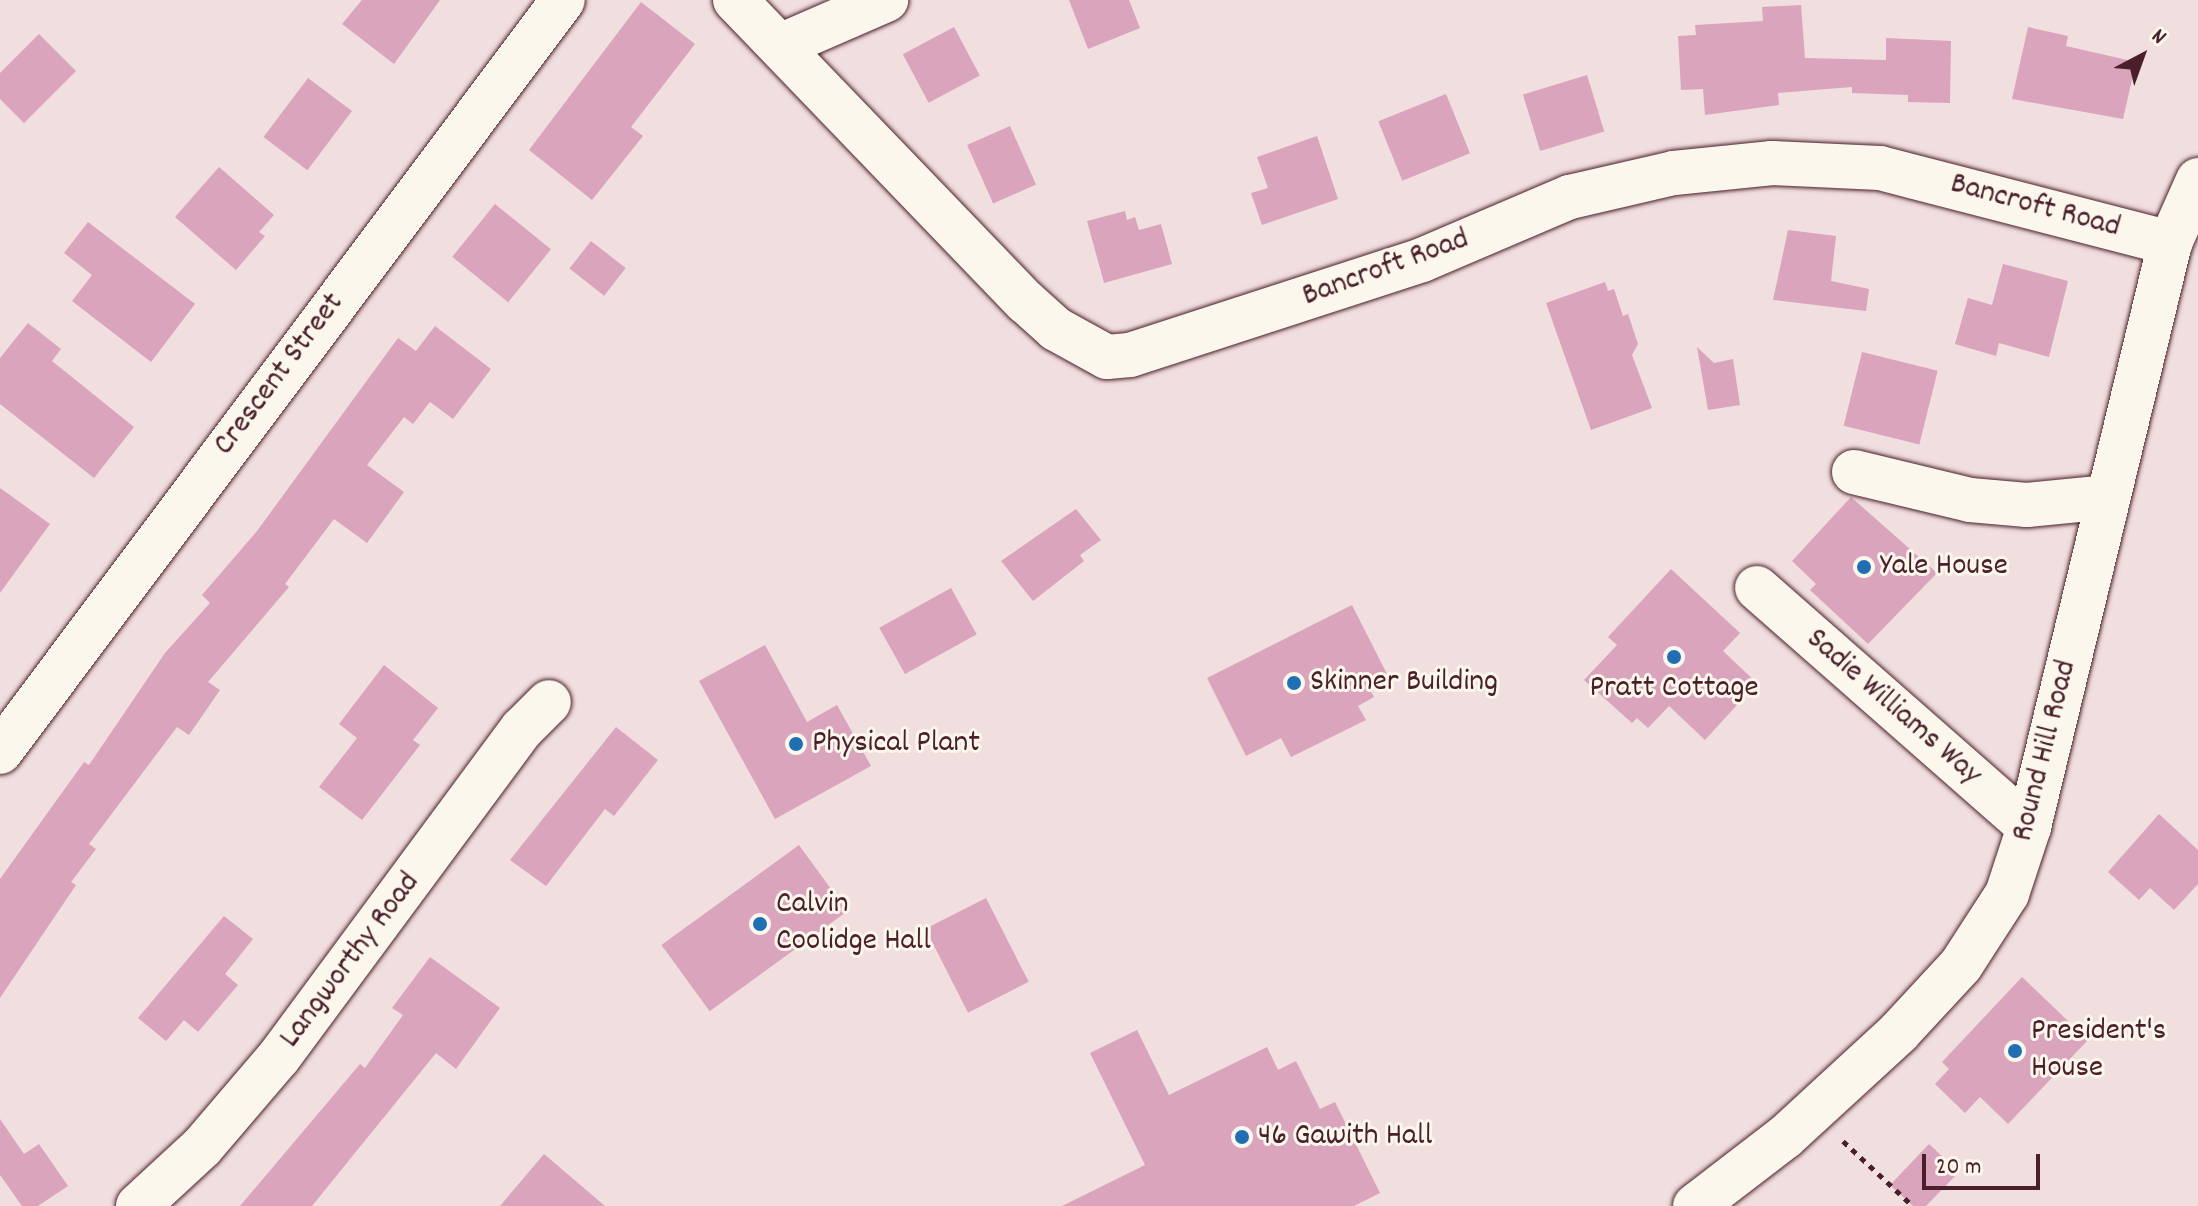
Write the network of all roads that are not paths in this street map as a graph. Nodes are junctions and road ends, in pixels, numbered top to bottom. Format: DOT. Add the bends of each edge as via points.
graph roads {
  1 [pos="563,0"];
  2 [pos="735,0"];
  3 [pos="886,0"];
  4 [pos="780,46"];
  5 [pos="2198,180"];
  6 [pos="2170,243"];
  7 [pos="1854,472"];
  8 [pos="2109,497"];
  9 [pos="1757,588"];
  10 [pos="549,702"];
  11 [pos="0,752"];
  12 [pos="2029,827"];
  13 [pos="1700,1205"];
  14 [pos="138,1206"];
  1 -- 11 [label="street, Crescent Street"];
  2 -- 4 [label="street, Bancroft Road"];
  3 -- 4 [label="street"];
  4 -- 6 [label="street, Bancroft Road" via="1026,302 1056,329 1107,357 1130,355 1422,260 1570,197 1674,173 1772,163 1880,168"];
  5 -- 6 [label="street, Round Hill Road"];
  6 -- 8 [label="street, Round Hill Road"];
  7 -- 8 [label="street" via="1970,500 2027,505"];
  8 -- 12 [label="street, Round Hill Road"];
  9 -- 12 [label="street, Sadie Williams Way"];
  10 -- 14 [label="street, Langworthy Road" via="522,729 279,1057 202,1147"];
  12 -- 13 [label="street, Round Hill Road" via="2007,894 1931,1000 1812,1113"];
}
